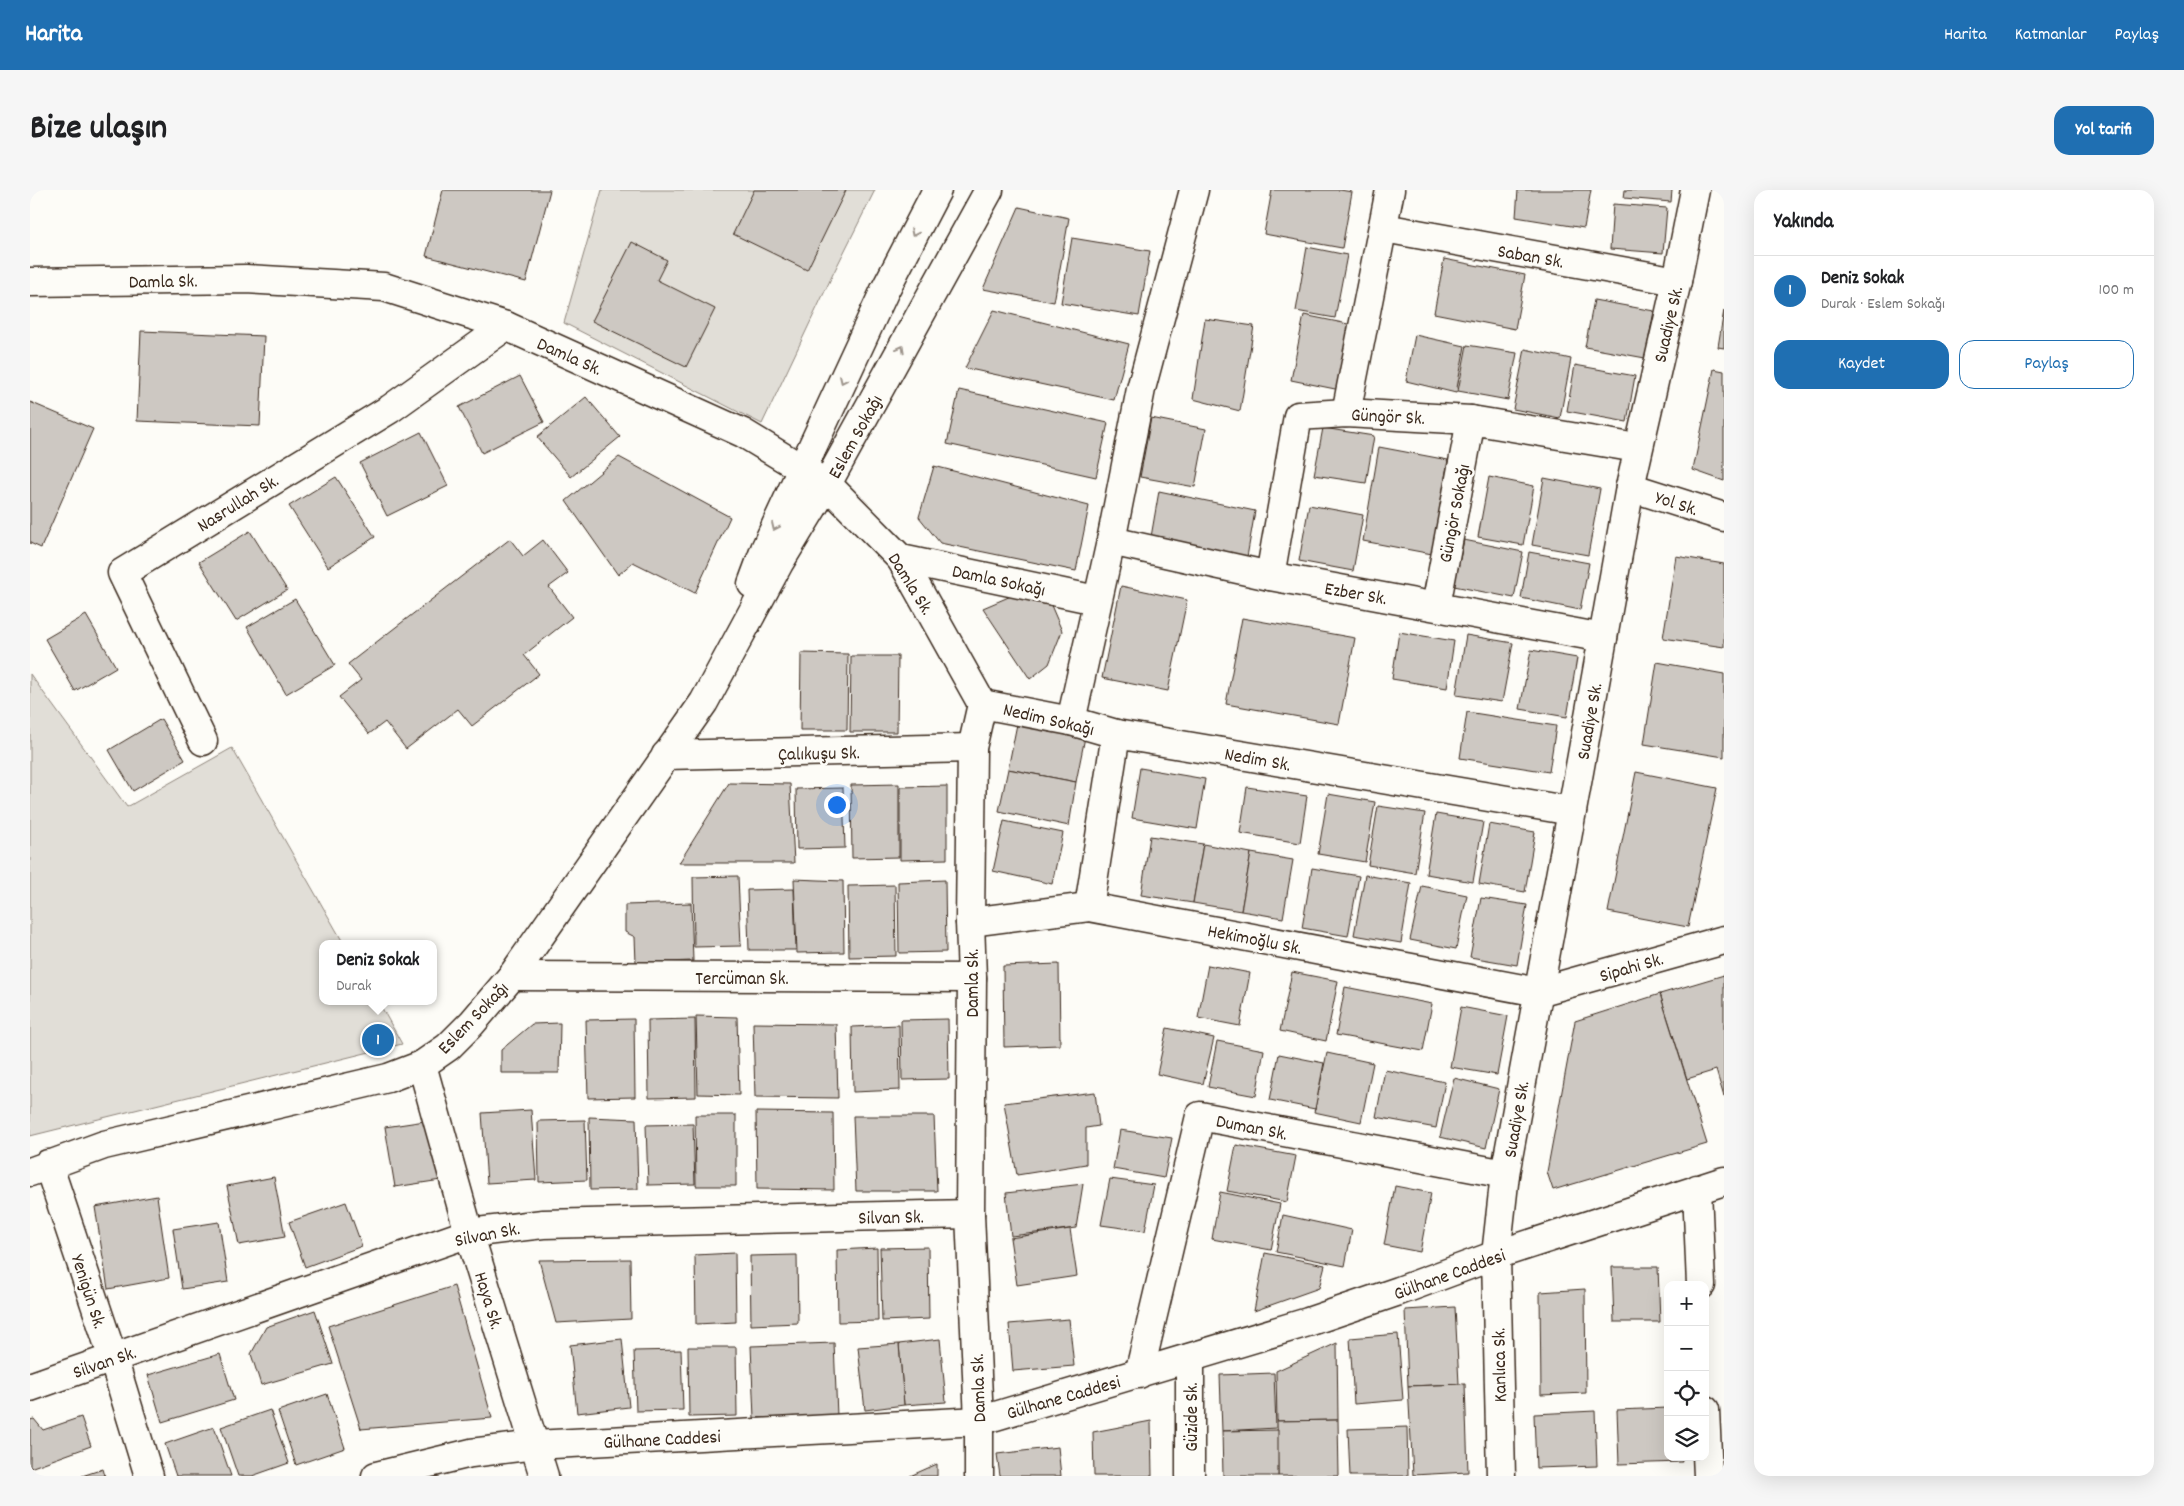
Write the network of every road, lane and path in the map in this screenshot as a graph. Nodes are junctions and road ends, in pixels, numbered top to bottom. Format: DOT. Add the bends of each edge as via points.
graph roads {
  1 [pos="936,190"];
  2 [pos="989,190"];
  3 [pos="1194,190"];
  4 [pos="1390,190"];
  5 [pos="1695,190"];
  6 [pos="1384,228"];
  7 [pos="30,282"];
  8 [pos="1677,282"];
  9 [pos="506,326"];
  10 [pos="1346,413"];
  11 [pos="1471,420"];
  12 [pos="1638,448"];
  13 [pos="802,468"];
  14 [pos="827,484"];
  15 [pos="1630,487"];
  16 [pos="1724,517"];
  17 [pos="1111,541"];
  18 [pos="902,559"];
  19 [pos="1270,576"];
  20 [pos="1096,600"];
  21 [pos="1436,606"];
  22 [pos="1603,638"];
  23 [pos="716,679"];
  24 [pos="982,704"];
  25 [pos="1071,721"];
  26 [pos="1116,734"];
  27 [pos="203,741"];
  28 [pos="972,748"];
  29 [pos="666,755"];
  30 [pos="1572,811"];
  31 [pos="1089,907"];
  32 [pos="970,922"];
  33 [pos="1724,940"];
  34 [pos="512,976"];
  35 [pos="972,978"];
  36 [pos="1538,992"];
  37 [pos="422,1065"];
  38 [pos="39,1168"];
  39 [pos="1505,1174"];
  40 [pos="1724,1181"];
  41 [pos="1698,1189"];
  42 [pos="970,1214"];
  43 [pos="469,1233"];
  44 [pos="1496,1255"];
  45 [pos="1701,1281"];
  46 [pos="112,1358"];
  47 [pos="1190,1358"];
  48 [pos="1139,1374"];
  49 [pos="30,1387"];
  50 [pos="1705,1416"];
  51 [pos="979,1421"];
  52 [pos="535,1445"];
  53 [pos="149,1476"];
  54 [pos="376,1476"];
  55 [pos="544,1476"];
  56 [pos="979,1476"];
  57 [pos="1190,1476"];
  58 [pos="1501,1476"];
  59 [pos="1708,1476"];
  1 -- 13 [label="street, Eslem Sokağı, one-way" via="885,290"];
  14 -- 2 [label="street, Eslem Sokağı, one-way"];
  3 -- 17 [label="street" via="1140,389"];
  4 -- 6 [label="street"];
  5 -- 8 [label="street, Suadiye Sk."];
  6 -- 8 [label="street, Saban Sk."];
  6 -- 10 [label="street"];
  7 -- 9 [label="street, Damla Sk." via="246,279 384,287"];
  8 -- 12 [label="street, Suadiye Sk."];
  9 -- 13 [label="street, Damla Sk." via="743,433"];
  9 -- 27 [label="street, Nasrullah Sk." via="390,408 122,573"];
  10 -- 11 [label="street, Güngör Sk."];
  10 -- 19 [label="street, Güngör Sk." via="1298,416"];
  11 -- 12 [label="street, Güngör Sk."];
  11 -- 21 [label="street, Güngör Sokağı"];
  12 -- 15 [label="street, Suadiye Sk."];
  13 -- 14 [label="street, Damla Sk."];
  13 -- 23 [label="street, Eslem Sokağı, one-way" via="765,549"];
  14 -- 18 [label="street, Damla Sk."];
  14 -- 23 [label="street, Eslem Sokağı" via="779,563"];
  15 -- 16 [label="street, Yol Sk."];
  15 -- 22 [label="street, Suadiye Sk."];
  17 -- 19 [label="street, Ezber Sk."];
  17 -- 20 [label="street"];
  18 -- 20 [label="street, Damla Sokağı"];
  18 -- 24 [label="street, Damla Sk."];
  19 -- 21 [label="street, Ezber Sk."];
  20 -- 25 [label="street"];
  21 -- 22 [label="street, Ezber Sk."];
  22 -- 30 [label="street, Suadiye Sk."];
  23 -- 29 [label="street, Eslem Sokağı" via="704,702"];
  24 -- 25 [label="street, Nedim Sokağı"];
  24 -- 28 [label="street, Damla Sk."];
  25 -- 26 [label="street, Nedim Sokağı"];
  26 -- 30 [label="street, Nedim Sk."];
  26 -- 31 [label="street"];
  28 -- 29 [label="street, Çalıkuşu Sk."];
  28 -- 32 [label="street, Damla Sk."];
  29 -- 34 [label="street, Eslem Sokağı"];
  30 -- 36 [label="street, Suadiye Sk."];
  31 -- 32 [label="street, Hekimoğlu Sk."];
  31 -- 36 [label="street, Hekimoğlu Sk."];
  32 -- 35 [label="street, Damla Sk."];
  33 -- 36 [label="street, Sipahi Sk."];
  34 -- 35 [label="street, Tercüman Sk."];
  34 -- 37 [label="street, Eslem Sokağı" via="448,1047"];
  35 -- 42 [label="street, Damla Sk."];
  36 -- 39 [label="street, Suadiye Sk."];
  37 -- 38 [label="street, Eslem Sokağı" via="378,1080 104,1145"];
  37 -- 43 [label="street, Haya Sk."];
  38 -- 46 [label="street, Yenigün Sk."];
  39 -- 44 [label="street, Suadiye Sk."];
  39 -- 48 [label="street, Duman Sk." via="1200,1116"];
  40 -- 41 [label="street, Gülhane Caddesi"];
  41 -- 44 [label="street, Gülhane Caddesi"];
  41 -- 45 [label="street"];
  42 -- 43 [label="street, Silvan Sk." via="542,1224"];
  42 -- 51 [label="street, Damla Sk."];
  43 -- 46 [label="street, Silvan Sk."];
  43 -- 52 [label="street, Haya Sk."];
  44 -- 47 [label="street, Gülhane Caddesi" via="1390,1294"];
  44 -- 58 [label="street, Kanlıca Sk."];
  46 -- 49 [label="street, Silvan Sk."];
  46 -- 53 [label="street, Yenigün Sk."];
  47 -- 48 [label="street, Gülhane Caddesi"];
  47 -- 57 [label="street, Güzide Sk."];
  48 -- 51 [label="street, Gülhane Caddesi"];
  50 -- 59 [label="street"];
  51 -- 52 [label="street, Gülhane Caddesi"];
  51 -- 56 [label="street, Damla Sk."];
  52 -- 54 [label="street, Gülhane Caddesi" via="471,1453"];
  52 -- 55 [label="street, Haya Sk."];
}
